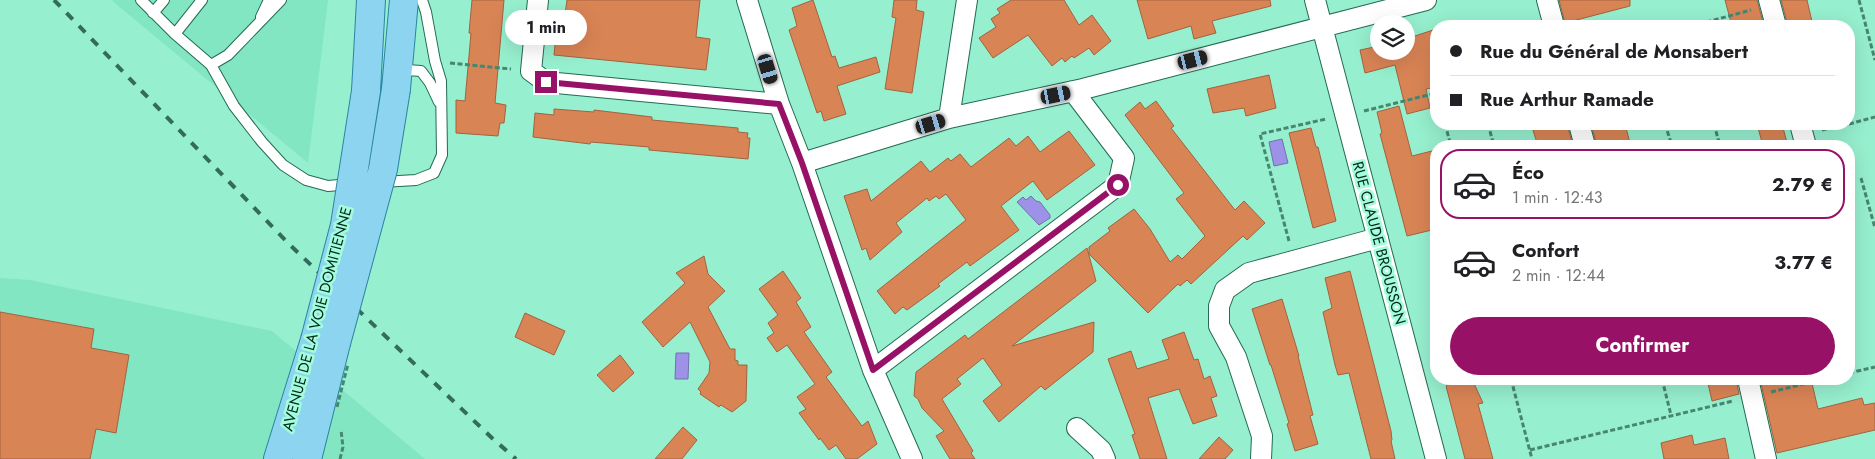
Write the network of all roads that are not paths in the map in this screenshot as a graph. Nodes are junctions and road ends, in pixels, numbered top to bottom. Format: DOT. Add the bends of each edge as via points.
graph roads {
  1 [pos="141,0"];
  2 [pos="164,0"];
  3 [pos="202,0"];
  4 [pos="269,0"];
  5 [pos="281,0"];
  6 [pos="364,0"];
  7 [pos="371,0"];
  8 [pos="404,0"];
  9 [pos="422,0"];
  10 [pos="538,0"];
  11 [pos="747,0"];
  12 [pos="966,0"];
  13 [pos="1315,0"];
  14 [pos="1426,0"];
  15 [pos="1547,0"];
  16 [pos="1770,2"];
  17 [pos="153,13"];
  18 [pos="1552,20"];
  19 [pos="1774,20"];
  20 [pos="257,26"];
  21 [pos="1322,26"];
  22 [pos="370,32"];
  23 [pos="175,34"];
  24 [pos="211,65"];
  25 [pos="397,85"];
  26 [pos="1073,91"];
  27 [pos="779,104"];
  28 [pos="442,108"];
  29 [pos="949,118"];
  30 [pos="802,163"];
  31 [pos="1378,238"];
  32 [pos="325,342"];
  33 [pos="873,370"];
  34 [pos="1750,388"];
  35 [pos="1077,428"];
  36 [pos="278,459"];
  37 [pos="307,459"];
  38 [pos="912,459"];
  39 [pos="1105,459"];
  40 [pos="1261,459"];
  41 [pos="1436,459"];
  42 [pos="1766,459"];
  1 -- 17 [label="lane"];
  2 -- 17 [label="lane"];
  3 -- 23 [label="lane"];
  4 -- 20 [label="lane"];
  5 -- 20 [label="lane"];
  6 -- 22 [label="lane"];
  7 -- 22 [label="main road, AVENUE DE LA VOIE DOMITIENNE"];
  8 -- 25 [label="main road, AVENUE DE LA VOIE DOMITIENNE"];
  9 -- 28 [label="lane" via="441,81"];
  10 -- 27 [label="street" via="531,71 546,82"];
  11 -- 27 [label="street"];
  12 -- 29 [label="street"];
  13 -- 21 [label="street, RUE CLAUDE BROUSSON"];
  14 -- 21 [label="street"];
  15 -- 18 [label="street"];
  16 -- 19 [label="street"];
  17 -- 23 [label="lane"];
  20 -- 24 [label="lane" via="228,55"];
  21 -- 26 [label="street"];
  21 -- 31 [label="street, RUE CLAUDE BROUSSON"];
  22 -- 32 [label="main road, AVENUE DE LA VOIE DOMITIENNE, bridge" via="366,91"];
  23 -- 24 [label="lane"];
  24 -- 28 [label="lane" via="234,106 283,165 306,180 328,186 416,180 434,173 442,155"];
  25 -- 28 [label="lane" via="407,70 421,71"];
  25 -- 32 [label="main road, AVENUE DE LA VOIE DOMITIENNE, bridge" via="384,169"];
  26 -- 29 [label="street"];
  26 -- 33 [label="street" via="1124,158 1118,185"];
  27 -- 30 [label="street"];
  29 -- 30 [label="street"];
  30 -- 33 [label="street"];
  31 -- 40 [label="street" via="1249,273 1225,290 1219,306 1219,326 1236,357 1262,436"];
  31 -- 41 [label="street, RUE CLAUDE BROUSSON"];
  32 -- 36 [label="main road, AVENUE DE LA VOIE DOMITIENNE"];
  32 -- 37 [label="main road, AVENUE DE LA VOIE DOMITIENNE"];
  33 -- 38 [label="street"];
  34 -- 42 [label="street"];
  35 -- 39 [label="street" via="1101,450"];
}
